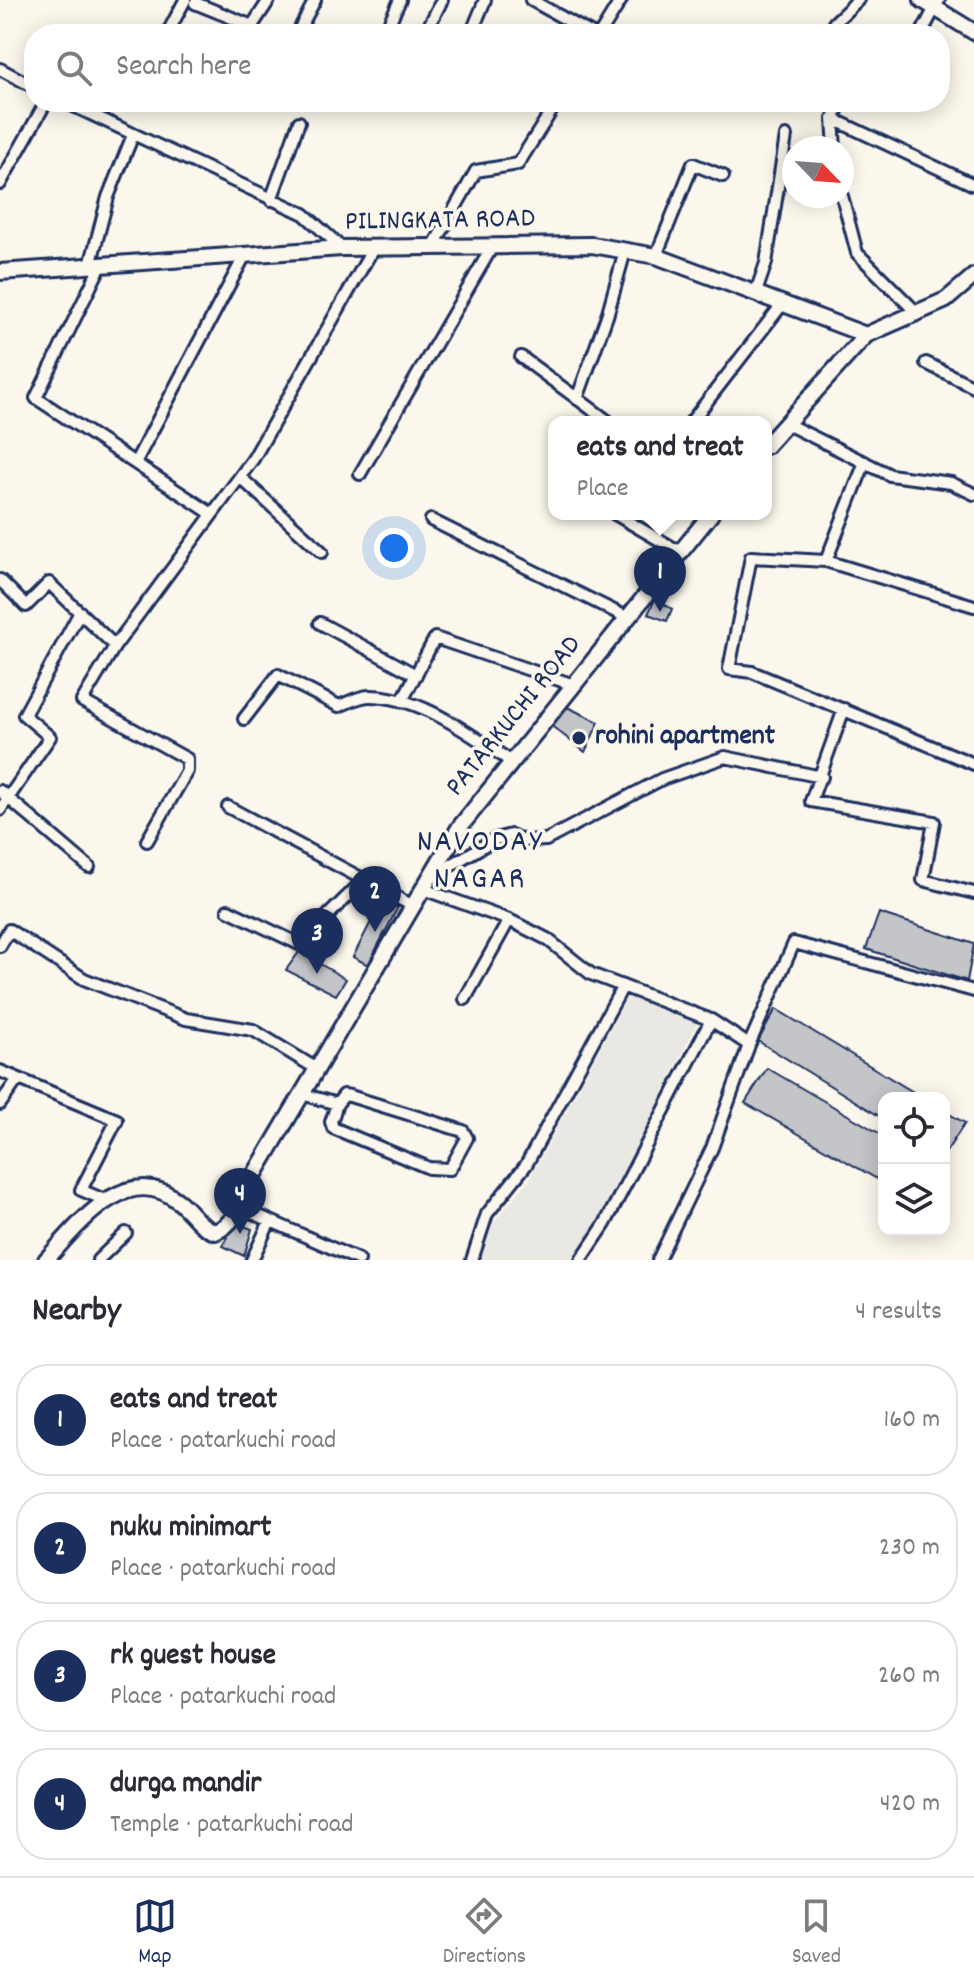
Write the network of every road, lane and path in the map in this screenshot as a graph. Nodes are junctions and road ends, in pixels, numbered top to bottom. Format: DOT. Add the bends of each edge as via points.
graph roads {
  1 [pos="269,0"];
  2 [pos="315,0"];
  3 [pos="400,0"];
  4 [pos="442,0"];
  5 [pos="485,0"];
  6 [pos="531,0"];
  7 [pos="621,0"];
  8 [pos="858,0"];
  9 [pos="190,1"];
  10 [pos="933,2"];
  11 [pos="974,21"];
  12 [pos="834,23"];
  13 [pos="174,24"];
  14 [pos="247,24"];
  15 [pos="253,24"];
  16 [pos="302,24"];
  17 [pos="389,24"];
  18 [pos="430,24"];
  19 [pos="475,24"];
  20 [pos="574,24"];
  21 [pos="606,24"];
  22 [pos="925,24"];
  23 [pos="974,32"];
  24 [pos="0,69"];
  25 [pos="24,82"];
  26 [pos="40,112"];
  27 [pos="86,112"];
  28 [pos="551,112"];
  29 [pos="836,112"];
  30 [pos="833,119"];
  31 [pos="299,122"];
  32 [pos="133,135"];
  33 [pos="834,136"];
  34 [pos="782,161"];
  35 [pos="723,176"];
  36 [pos="0,184"];
  37 [pos="974,185"];
  38 [pos="271,200"];
  39 [pos="845,208"];
  40 [pos="434,245"];
  41 [pos="374,247"];
  42 [pos="492,247"];
  43 [pos="342,248"];
  44 [pos="625,251"];
  45 [pos="245,255"];
  46 [pos="656,256"];
  47 [pos="96,266"];
  48 [pos="0,272"];
  49 [pos="974,276"];
  50 [pos="756,292"];
  51 [pos="784,302"];
  52 [pos="918,314"];
  53 [pos="866,335"];
  54 [pos="521,357"];
  55 [pos="926,363"];
  56 [pos="974,387"];
  57 [pos="577,399"];
  58 [pos="601,416"];
  59 [pos="696,416"];
  60 [pos="785,423"];
  61 [pos="772,439"];
  62 [pos="865,462"];
  63 [pos="135,463"];
  64 [pos="360,474"];
  65 [pos="240,477"];
  66 [pos="974,494"];
  67 [pos="212,514"];
  68 [pos="431,520"];
  69 [pos="625,520"];
  70 [pos="706,520"];
  71 [pos="322,552"];
  72 [pos="680,552"];
  73 [pos="826,561"];
  74 [pos="0,580"];
  75 [pos="974,606"];
  76 [pos="80,612"];
  77 [pos="628,618"];
  78 [pos="320,623"];
  79 [pos="115,646"];
  80 [pos="416,675"];
  81 [pos="574,685"];
  82 [pos="402,701"];
  83 [pos="844,709"];
  84 [pos="244,719"];
  85 [pos="512,762"];
  86 [pos="974,764"];
  87 [pos="822,777"];
  88 [pos="0,791"];
  89 [pos="10,799"];
  90 [pos="228,807"];
  91 [pos="0,810"];
  92 [pos="147,841"];
  93 [pos="89,867"];
  94 [pos="364,880"];
  95 [pos="426,884"];
  96 [pos="974,893"];
  97 [pos="413,906"];
  98 [pos="228,910"];
  99 [pos="509,920"];
  100 [pos="0,946"];
  101 [pos="623,986"];
  102 [pos="974,991"];
  103 [pos="465,999"];
  104 [pos="711,1020"];
  105 [pos="749,1045"];
  106 [pos="317,1069"];
  107 [pos="0,1071"];
  108 [pos="18,1079"];
  109 [pos="302,1094"];
  110 [pos="0,1104"];
  111 [pos="337,1104"];
  112 [pos="107,1201"];
  113 [pos="239,1207"];
  114 [pos="270,1221"];
  115 [pos="126,1233"];
  116 [pos="46,1260"];
  117 [pos="98,1260"];
  118 [pos="252,1260"];
  119 [pos="359,1260"];
  120 [pos="472,1260"];
  121 [pos="581,1260"];
  122 [pos="658,1260"];
  1 -- 15 [label="street"];
  2 -- 16 [label="street"];
  3 -- 17 [label="street"];
  4 -- 18 [label="street"];
  5 -- 19 [label="street"];
  6 -- 20 [label="street"];
  7 -- 21 [label="street"];
  8 -- 12 [label="street"];
  9 -- 13 [label="street"];
  9 -- 14 [label="street"];
  10 -- 11 [label="street"];
  10 -- 22 [label="street"];
  10 -- 23 [label="street"];
  24 -- 25 [label="street"];
  26 -- 36 [label="street"];
  27 -- 32 [label="street"];
  28 -- 40 [label="street" via="518,164 476,171"];
  29 -- 30 [label="street"];
  30 -- 33 [label="street"];
  30 -- 37 [label="street"];
  31 -- 38 [label="street"];
  32 -- 38 [label="street"];
  32 -- 47 [label="street" via="108,197"];
  34 -- 50 [label="street" via="766,263"];
  35 -- 46 [label="street" via="693,164"];
  38 -- 43 [label="street" via="304,214"];
  39 -- 52 [label="street" via="857,253"];
  40 -- 41 [label="street, PILINGKATA ROAD"];
  40 -- 42 [label="street, PILINGKATA ROAD"];
  41 -- 43 [label="street, PILINGKATA ROAD"];
  41 -- 65 [label="street"];
  42 -- 44 [label="street, PILINGKATA ROAD" via="592,245"];
  42 -- 64 [label="street"];
  43 -- 45 [label="street, PILINGKATA ROAD"];
  44 -- 46 [label="street, PILINGKATA ROAD"];
  44 -- 57 [label="street"];
  45 -- 47 [label="street, PILINGKATA ROAD"];
  45 -- 63 [label="street"];
  46 -- 50 [label="street, PILINGKATA ROAD"];
  47 -- 48 [label="street, PILINGKATA ROAD"];
  47 -- 63 [label="street" via="36,398"];
  49 -- 52 [label="street" via="946,300"];
  50 -- 51 [label="street, PILINGKATA ROAD"];
  51 -- 53 [label="street, PILINGKATA ROAD"];
  51 -- 59 [label="street"];
  52 -- 53 [label="street"];
  53 -- 60 [label="street"];
  54 -- 57 [label="street"];
  55 -- 56 [label="street"];
  57 -- 58 [label="street"];
  60 -- 61 [label="street"];
  60 -- 62 [label="street"];
  62 -- 66 [label="street" via="890,475 951,483"];
  62 -- 73 [label="street"];
  63 -- 67 [label="street"];
  65 -- 67 [label="street"];
  65 -- 71 [label="street"];
  67 -- 79 [label="street"];
  68 -- 77 [label="street"];
  69 -- 72 [label="street"];
  70 -- 72 [label="street, PATARKUCHI ROAD"];
  72 -- 77 [label="street, PATARKUCHI ROAD"];
  73 -- 75 [label="street"];
  73 -- 83 [label="street" via="751,557 729,669 752,672"];
  74 -- 76 [label="street" via="26,606 49,583"];
  76 -- 79 [label="street"];
  76 -- 89 [label="street" via="24,715 50,737"];
  77 -- 81 [label="street, PATARKUCHI ROAD"];
  78 -- 80 [label="street"];
  79 -- 92 [label="street" via="82,701 187,759 187,771"];
  80 -- 81 [label="street" via="435,638"];
  80 -- 82 [label="street"];
  81 -- 85 [label="street, PATARKUCHI ROAD"];
  82 -- 84 [label="street" via="367,696 339,706 278,675"];
  82 -- 85 [label="street" via="446,720"];
  83 -- 86 [label="street"];
  83 -- 87 [label="street"];
  85 -- 95 [label="street, PATARKUCHI ROAD" via="459,828"];
  87 -- 95 [label="street" via="725,757 662,779 546,840 523,841 511,835 495,839"];
  87 -- 96 [label="street" via="811,801 934,822 923,880"];
  88 -- 89 [label="street"];
  89 -- 91 [label="street"];
  89 -- 93 [label="street"];
  90 -- 94 [label="street"];
  94 -- 97 [label="street"];
  94 -- 98 [label="street" via="299,944"];
  95 -- 97 [label="street, PATARKUCHI ROAD"];
  95 -- 99 [label="street"];
  97 -- 106 [label="street, PATARKUCHI ROAD"];
  99 -- 101 [label="street" via="547,939 591,974"];
  99 -- 103 [label="street"];
  100 -- 106 [label="street" via="9,930 84,979 186,1019 253,1030"];
  101 -- 104 [label="street"];
  101 -- 120 [label="street" via="526,1165 487,1214"];
  102 -- 105 [label="street" via="794,943"];
  104 -- 105 [label="street"];
  104 -- 121 [label="street"];
  105 -- 122 [label="street" via="712,1148"];
  106 -- 109 [label="street, PATARKUCHI ROAD"];
  107 -- 108 [label="street"];
  108 -- 110 [label="street"];
  108 -- 112 [label="street" via="117,1120 81,1190"];
  109 -- 111 [label="street"];
  109 -- 113 [label="street, PATARKUCHI ROAD"];
  111 -- 111 [label="street" via="333,1128 429,1168 450,1169 467,1138 463,1131 350,1096"];
  112 -- 113 [label="street, PATARKUCHI ROAD" via="126,1189 152,1188 177,1200 203,1228 215,1232 226,1227"];
  112 -- 116 [label="street, PATARKUCHI ROAD"];
  113 -- 114 [label="street"];
  114 -- 118 [label="street"];
  114 -- 119 [label="street"];
  115 -- 117 [label="street"];
}
